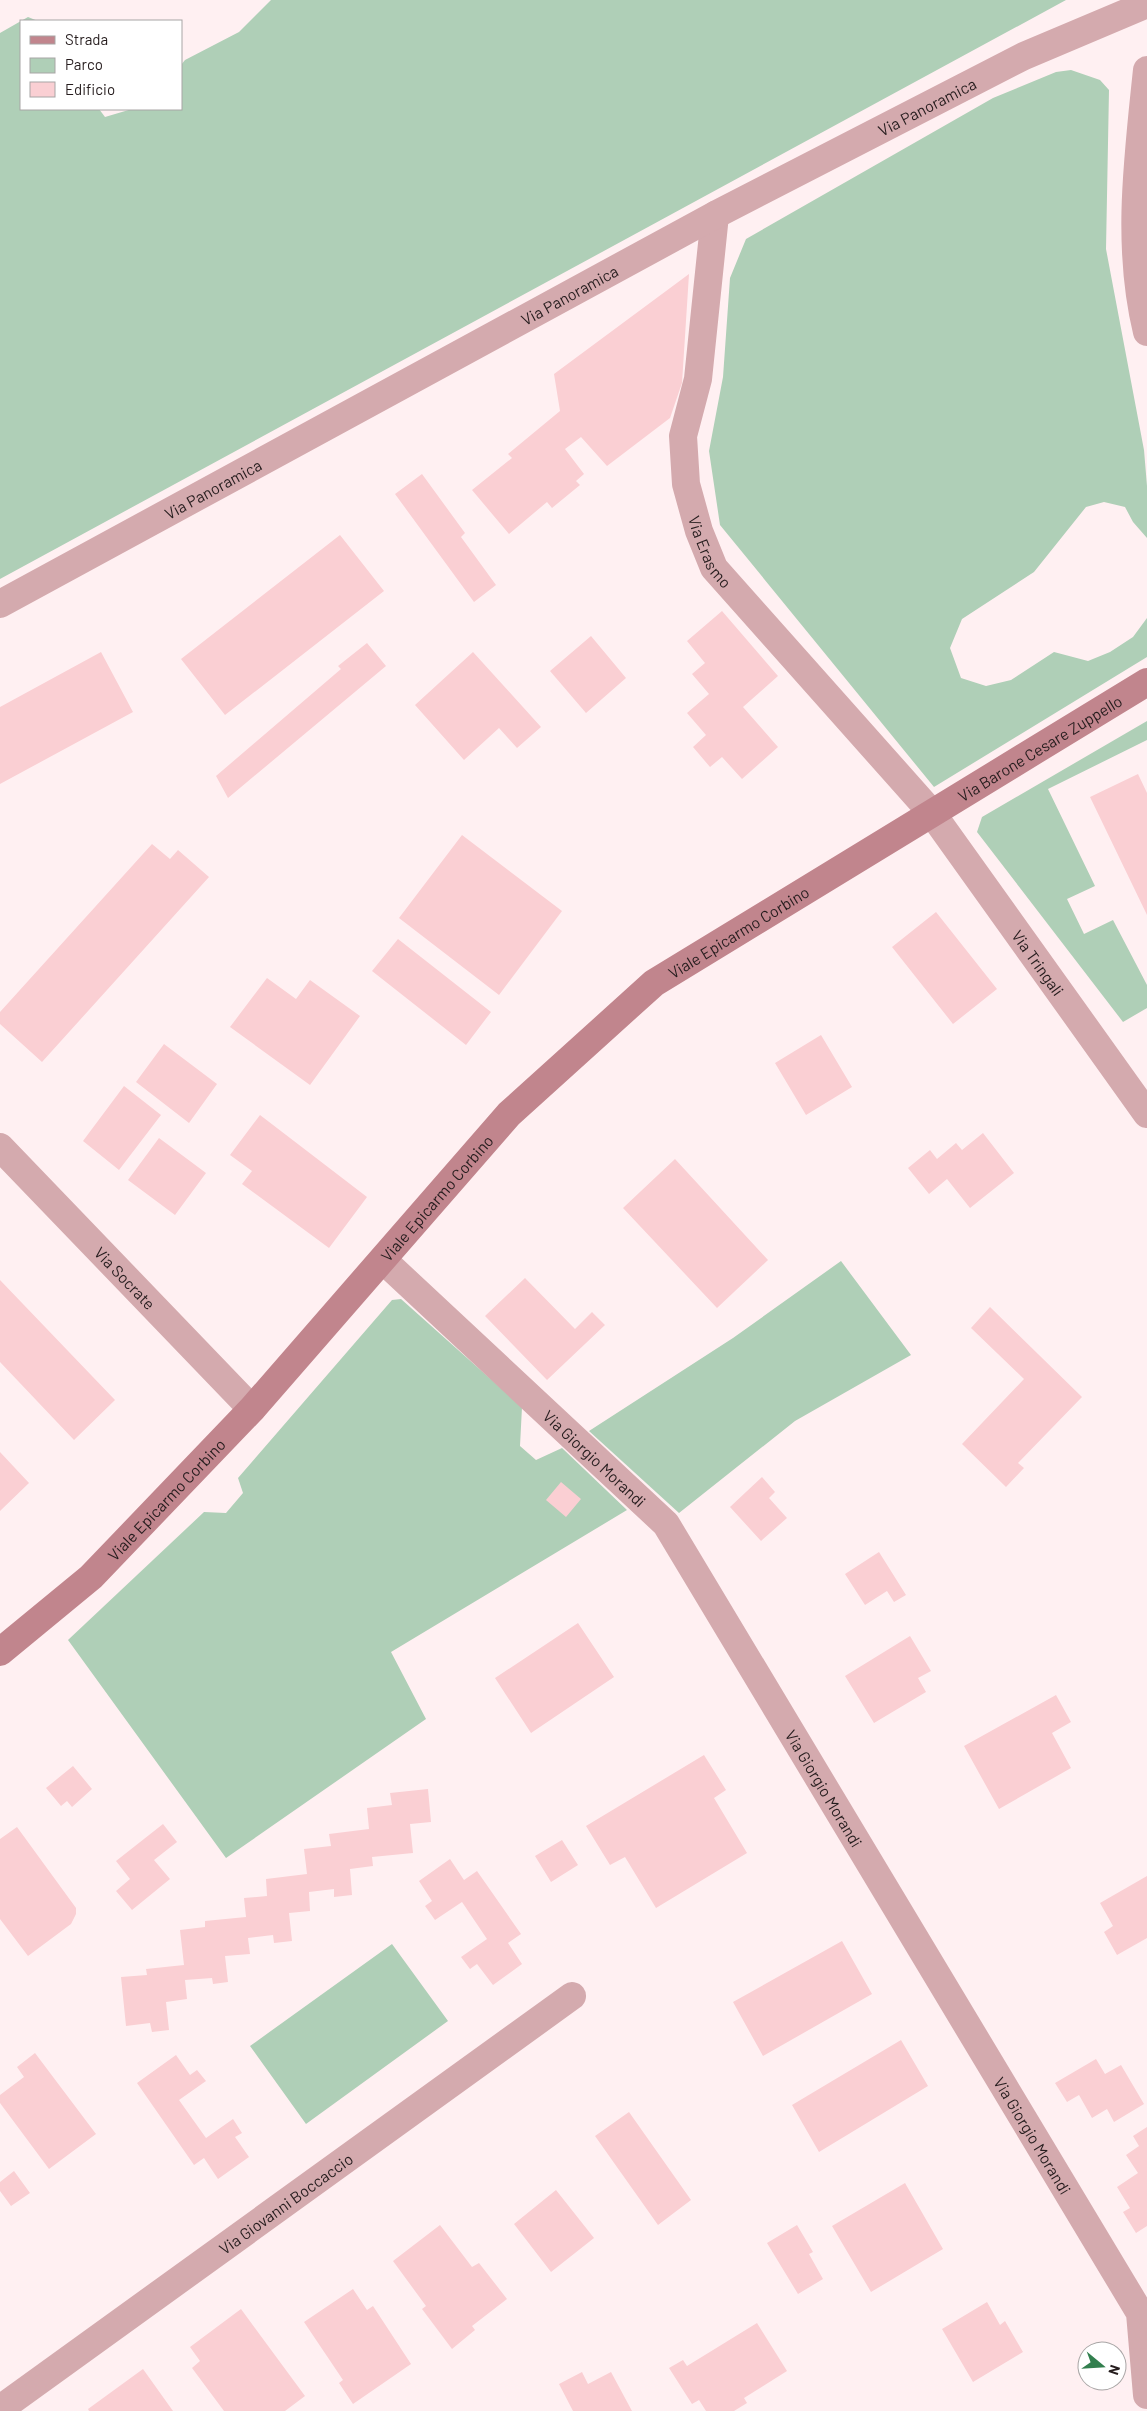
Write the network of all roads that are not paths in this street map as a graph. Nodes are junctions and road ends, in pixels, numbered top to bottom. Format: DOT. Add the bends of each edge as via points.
graph roads {
  1 [pos="1147,4"];
  2 [pos="1147,70"];
  3 [pos="715,215"];
  4 [pos="1147,332"];
  5 [pos="0,604"];
  6 [pos="1147,682"];
  7 [pos="931,812"];
  8 [pos="1147,1114"];
  9 [pos="0,1147"];
  10 [pos="383,1260"];
  11 [pos="252,1409"];
  12 [pos="0,1652"];
  13 [pos="572,1996"];
  14 [pos="1147,2395"];
  15 [pos="5,2404"];
  1 -- 3 [label="street, Via Panoramica" via="1024,56"];
  2 -- 4 [label="street" via="1134,240 1139,299"];
  3 -- 5 [label="street, Via Panoramica"];
  3 -- 7 [label="street, Via Erasmo" via="698,379 683,436 686,484 699,531 714,568"];
  6 -- 7 [label="main road, Via Barone Cesare Zuppello"];
  7 -- 8 [label="street, Via Tringali"];
  7 -- 10 [label="main road, Viale Epicarmo Corbino" via="654,983 509,1114"];
  9 -- 11 [label="street, Via Socrate"];
  10 -- 11 [label="main road, Viale Epicarmo Corbino"];
  10 -- 14 [label="street, Via Giorgio Morandi" via="666,1524 1140,2313"];
  11 -- 12 [label="main road, Viale Epicarmo Corbino" via="91,1577"];
  13 -- 15 [label="street, Via Giovanni Boccaccio"];
}
